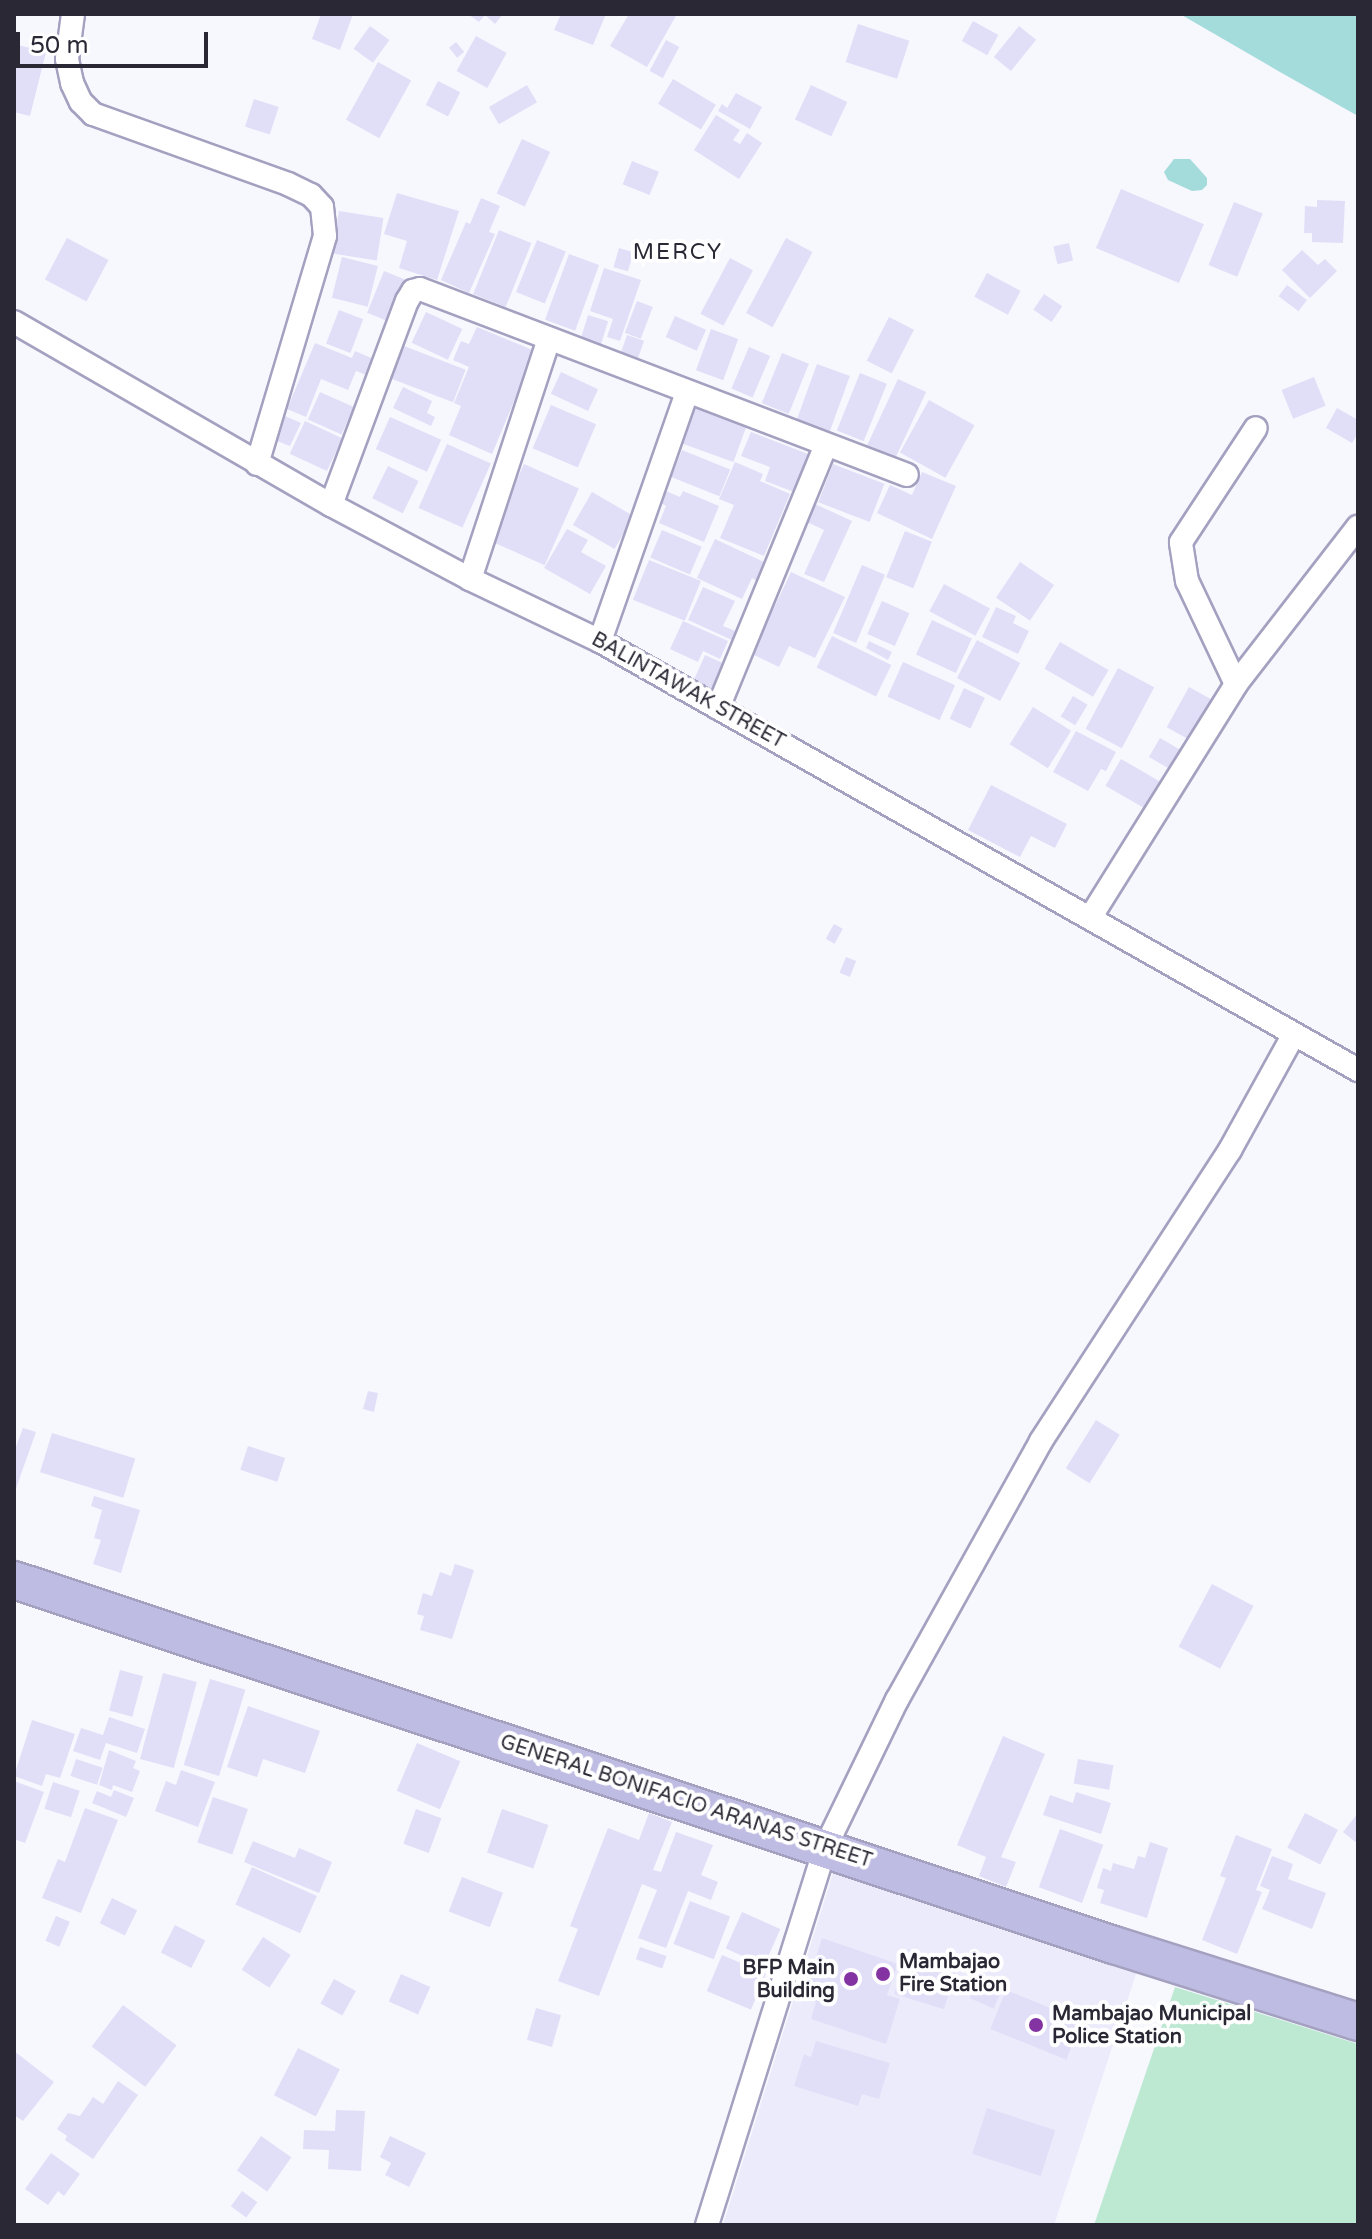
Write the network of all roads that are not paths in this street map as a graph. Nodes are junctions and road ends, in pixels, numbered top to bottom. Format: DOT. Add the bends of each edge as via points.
graph roads {
  1 [pos="73,14"];
  2 [pos="14,322"];
  3 [pos="549,339"];
  4 [pos="687,392"];
  5 [pos="1256,428"];
  6 [pos="826,445"];
  7 [pos="257,464"];
  8 [pos="907,475"];
  9 [pos="331,505"];
  10 [pos="1358,527"];
  11 [pos="470,579"];
  12 [pos="600,641"];
  13 [pos="1236,684"];
  14 [pos="718,708"];
  15 [pos="1090,918"];
  16 [pos="1294,1034"];
  17 [pos="1358,1070"];
  18 [pos="14,1580"];
  19 [pos="825,1848"];
  20 [pos="1358,2022"];
  21 [pos="707,2225"];
  1 -- 7 [label="street" via="67,59 72,83 93,114 288,184 322,207 325,236"];
  2 -- 7 [label="street, BALINTAWAK STREET"];
  3 -- 4 [label="street"];
  3 -- 9 [label="street" via="420,289 413,291"];
  3 -- 11 [label="street"];
  4 -- 6 [label="street"];
  4 -- 12 [label="street"];
  5 -- 13 [label="street" via="1181,542 1187,581"];
  6 -- 8 [label="street"];
  6 -- 14 [label="street"];
  7 -- 9 [label="street, BALINTAWAK STREET"];
  9 -- 11 [label="street, BALINTAWAK STREET"];
  10 -- 13 [label="street"];
  11 -- 12 [label="street, BALINTAWAK STREET"];
  12 -- 14 [label="street, BALINTAWAK STREET"];
  13 -- 15 [label="street"];
  14 -- 15 [label="street, BALINTAWAK STREET"];
  15 -- 16 [label="street, BALINTAWAK STREET"];
  16 -- 17 [label="street, BALINTAWAK STREET"];
  16 -- 19 [label="street" via="1230,1150 1041,1441 897,1700"];
  18 -- 19 [label="main road, GENERAL BONIFACIO ARANAS STREET"];
  19 -- 20 [label="main road, GENERAL BONIFACIO ARANAS STREET"];
  19 -- 21 [label="street"];
}
